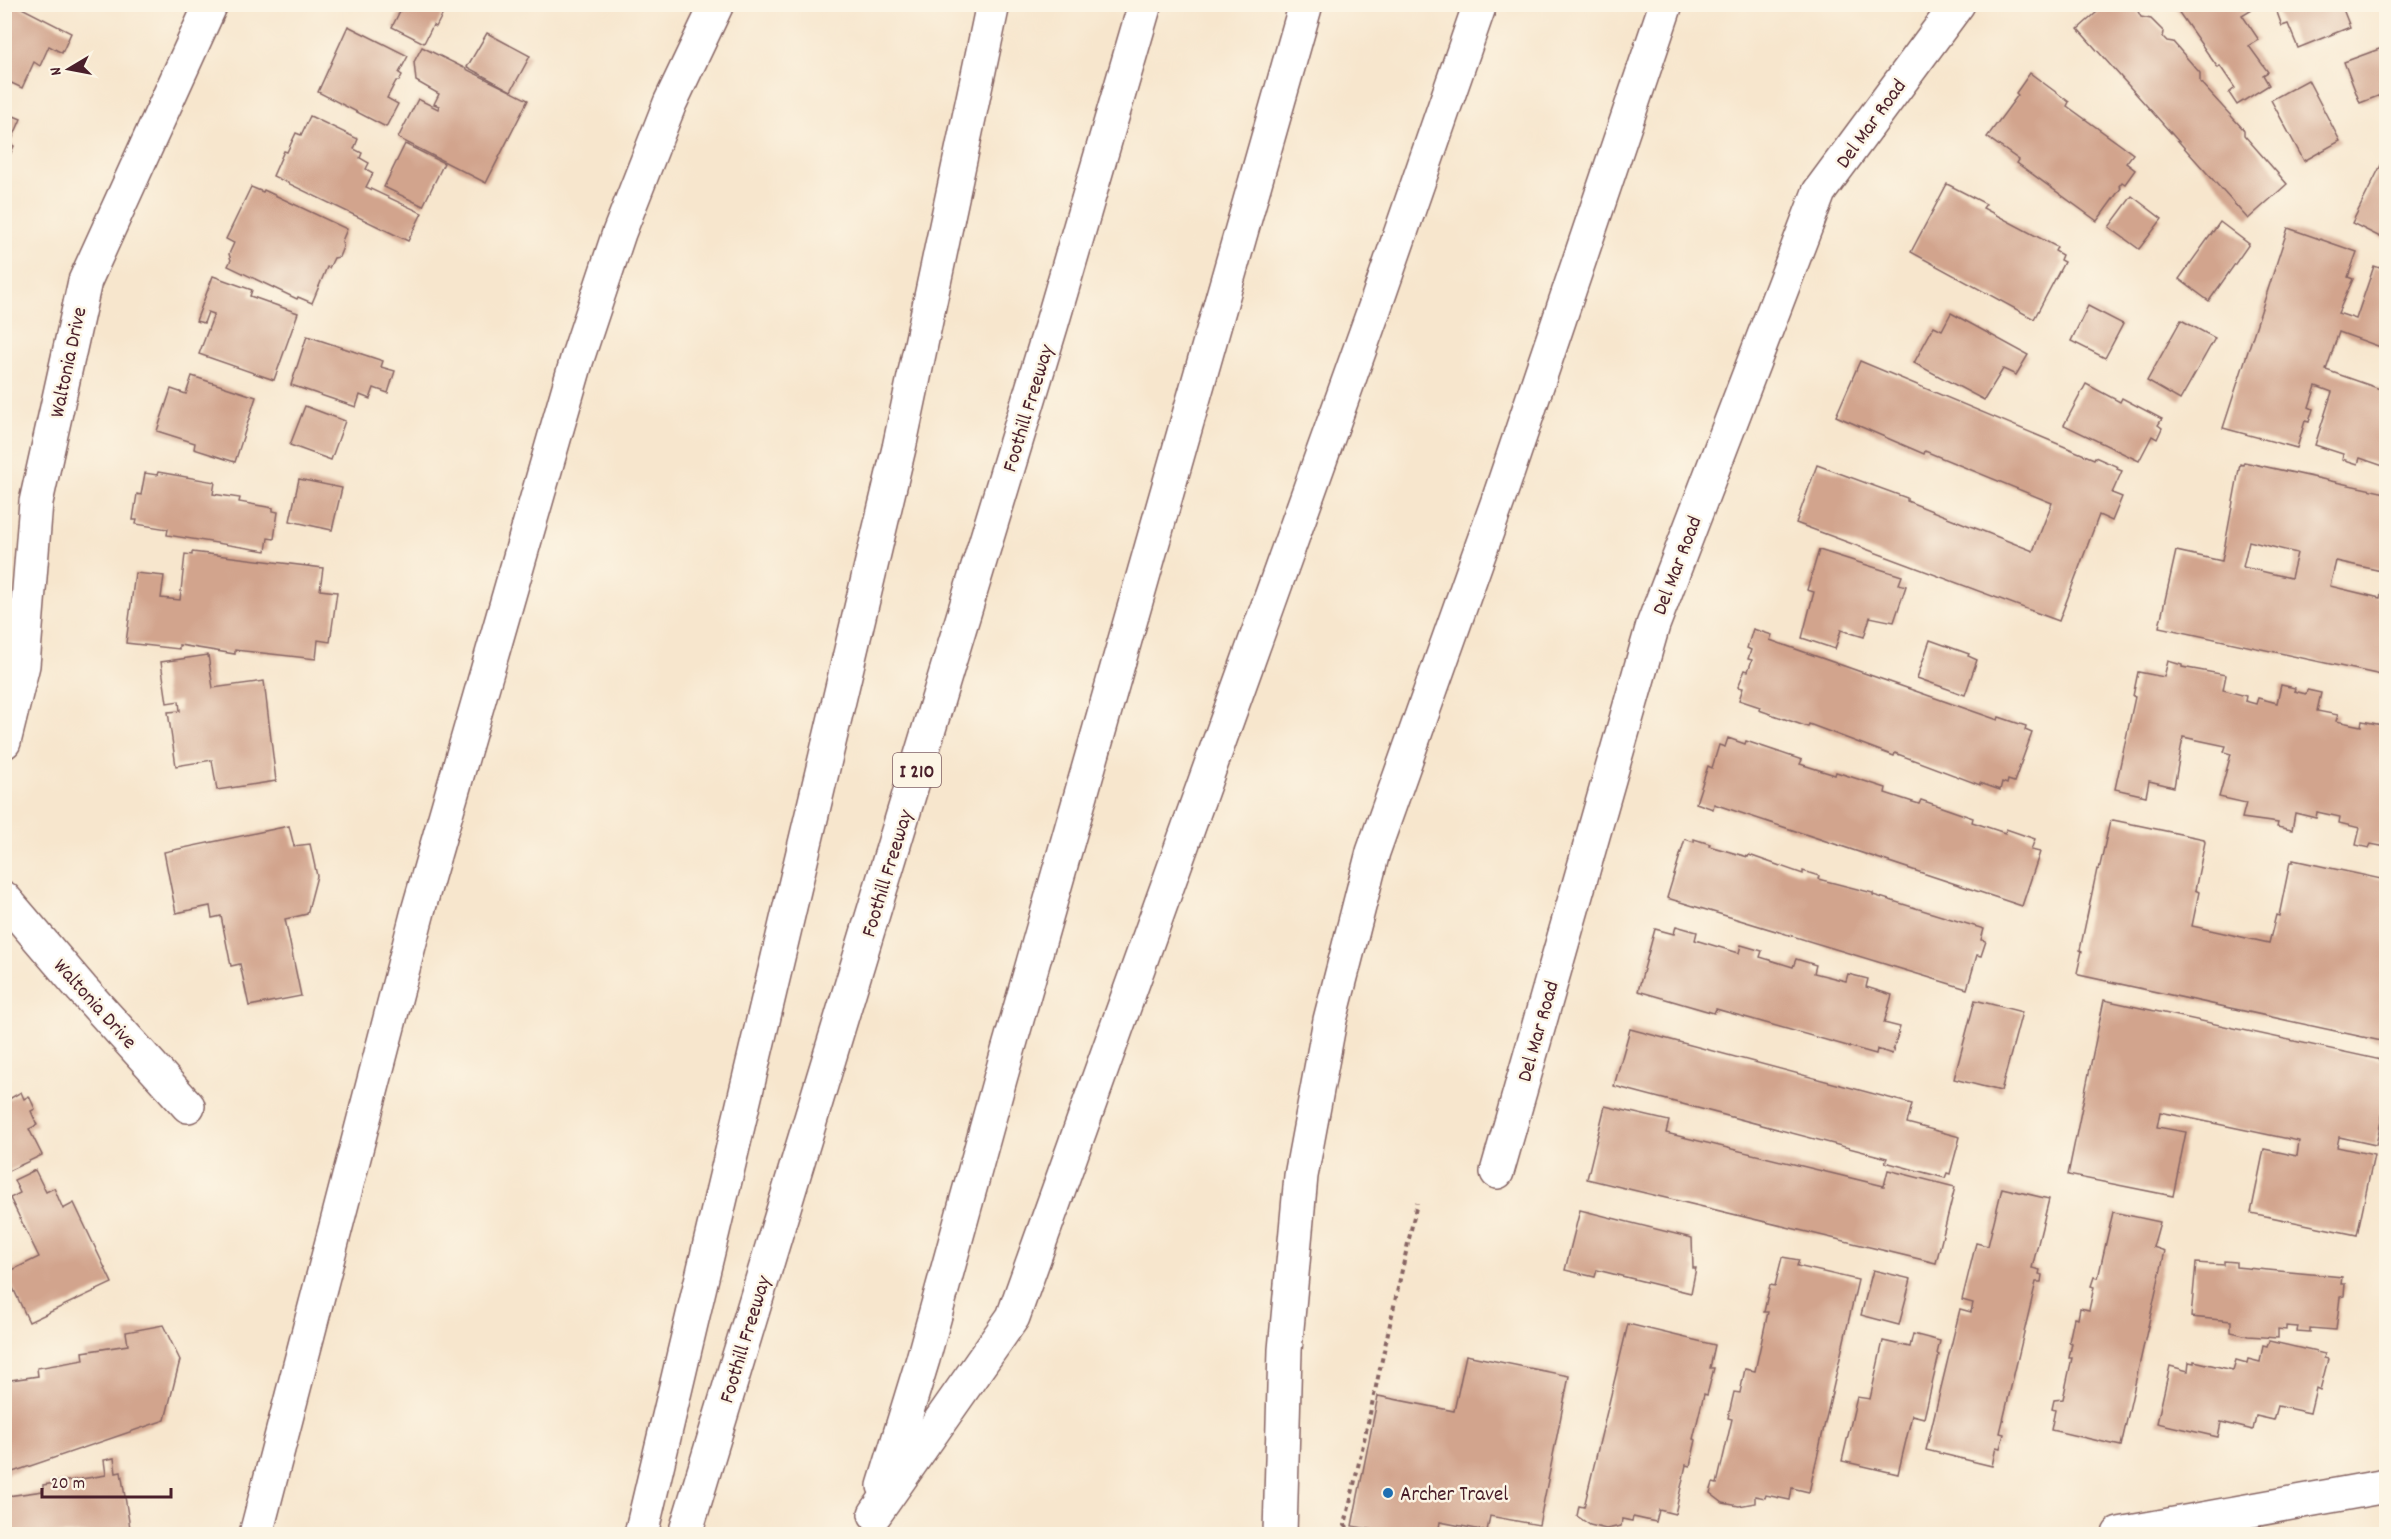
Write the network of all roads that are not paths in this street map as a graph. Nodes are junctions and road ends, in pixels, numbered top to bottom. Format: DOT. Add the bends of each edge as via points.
graph roads {
  1 [pos="211,4"];
  2 [pos="717,4"];
  3 [pos="993,4"];
  4 [pos="1145,4"];
  5 [pos="1306,4"];
  6 [pos="1480,4"];
  7 [pos="1666,4"];
  8 [pos="1958,4"];
  9 [pos="4,742"];
  10 [pos="4,898"];
  11 [pos="188,1106"];
  12 [pos="1497,1172"];
  13 [pos="2386,1486"];
  14 [pos="872,1524"];
  15 [pos="256,1534"];
  16 [pos="642,1534"];
  17 [pos="685,1534"];
  18 [pos="1280,1534"];
  19 [pos="2119,1534"];
  1 -- 9 [label="main road, Waltonia Drive" via="85,280 36,502 23,665"];
  2 -- 15 [label="main road" via="666,114 619,233 577,359 418,911"];
  3 -- 16 [label="main road" via="899,448"];
  4 -- 17 [label="main road, Foothill Freeway / I 210"];
  5 -- 14 [label="main road" via="923,1359"];
  6 -- 14 [label="main road" via="1013,1317"];
  7 -- 18 [label="main road" via="1499,498 1373,852 1330,1020 1301,1176 1285,1350"];
  8 -- 12 [label="main road, Del Mar Road" via="1819,192 1653,625"];
  10 -- 11 [label="main road, Waltonia Drive"];
  13 -- 19 [label="main road"];
}
